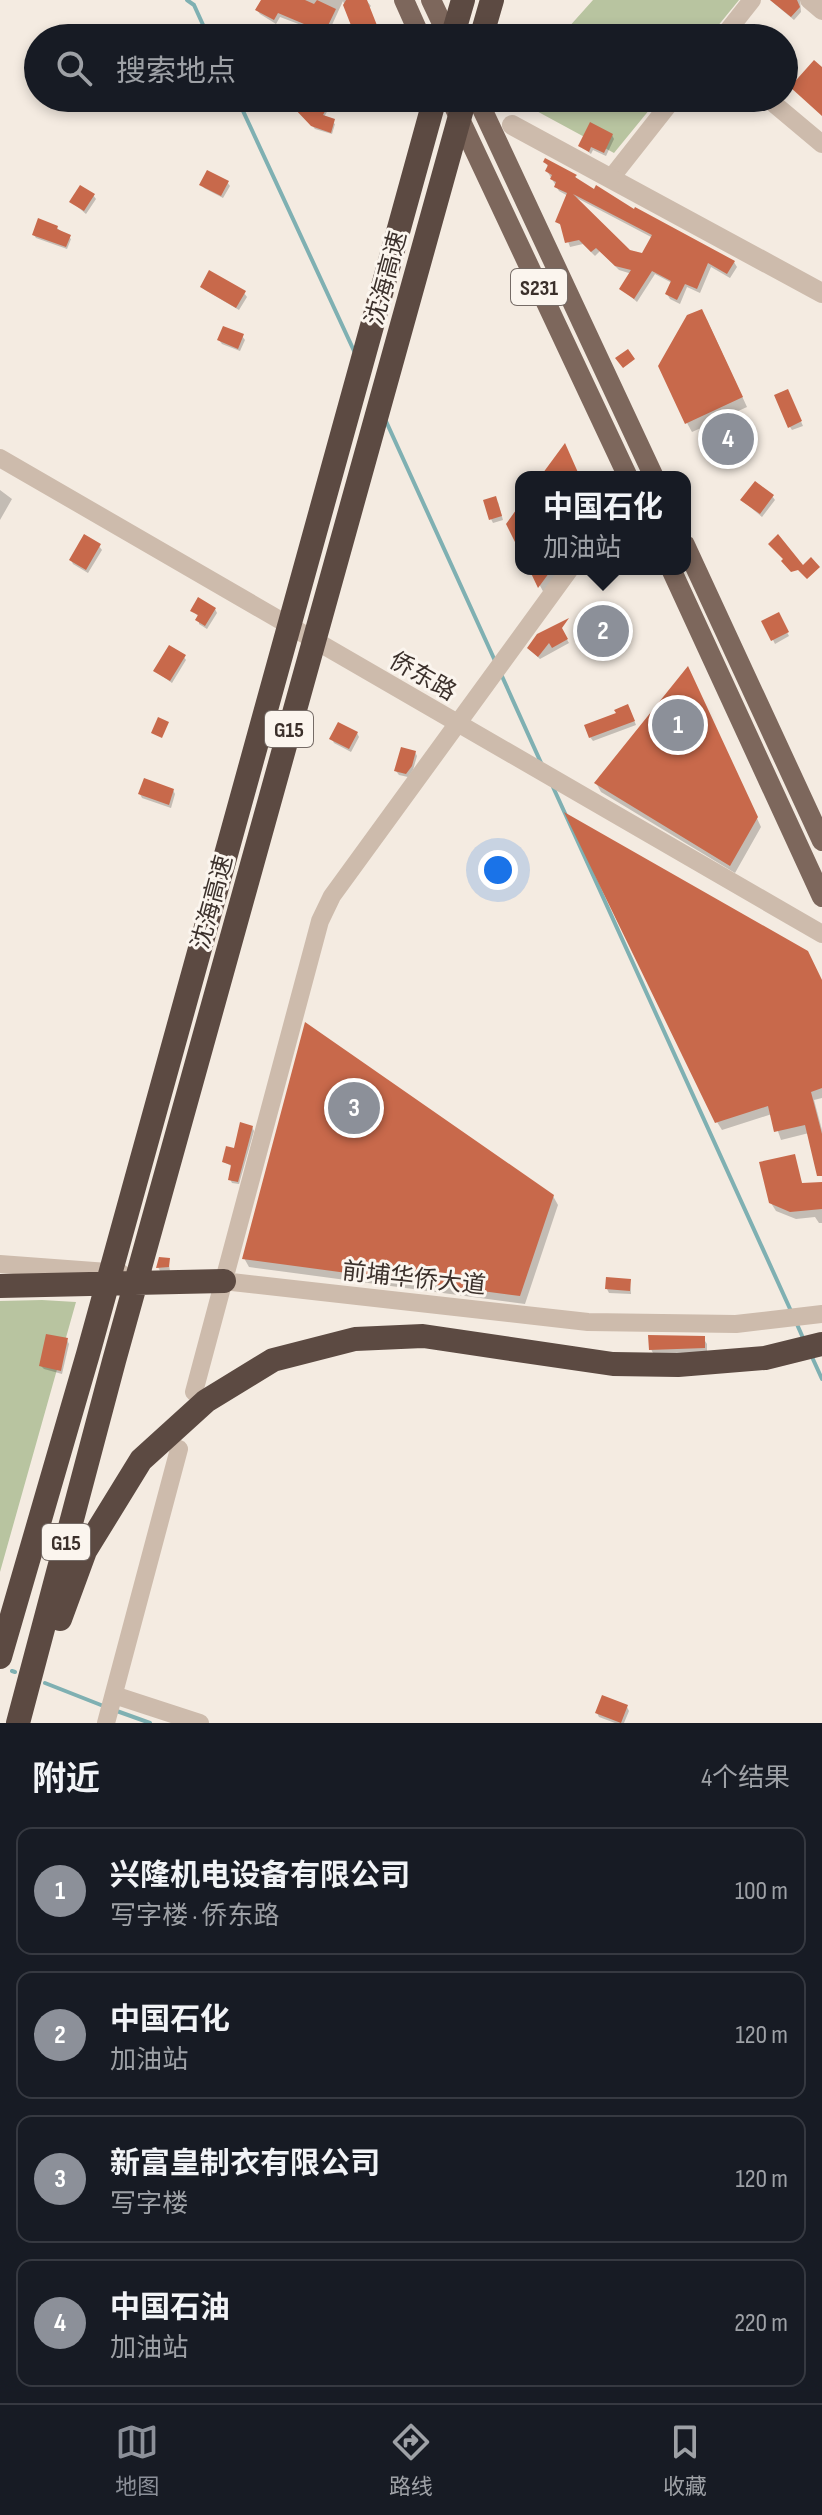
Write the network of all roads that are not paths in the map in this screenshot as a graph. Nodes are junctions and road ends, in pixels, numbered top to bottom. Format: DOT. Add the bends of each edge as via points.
graph roads {
  1 [pos="404,0"];
  2 [pos="431,0"];
  3 [pos="463,0"];
  4 [pos="492,0"];
  5 [pos="752,0"];
  6 [pos="809,0"];
  7 [pos="822,11"];
  8 [pos="415,24"];
  9 [pos="443,24"];
  10 [pos="455,24"];
  11 [pos="485,24"];
  12 [pos="733,24"];
  13 [pos="431,112"];
  14 [pos="457,112"];
  15 [pos="461,112"];
  16 [pos="484,112"];
  17 [pos="663,112"];
  18 [pos="784,112"];
  19 [pos="512,125"];
  20 [pos="822,144"];
  21 [pos="611,178"];
  22 [pos="822,293"];
  23 [pos="0,458"];
  24 [pos="625,471"];
  25 [pos="651,471"];
  26 [pos="691,558"];
  27 [pos="566,575"];
  28 [pos="674,575"];
  29 [pos="458,724"];
  30 [pos="822,841"];
  31 [pos="822,897"];
  32 [pos="822,934"];
  33 [pos="0,1264"];
  34 [pos="224,1281"];
  35 [pos="0,1286"];
  36 [pos="822,1314"];
  37 [pos="822,1344"];
  38 [pos="194,1392"];
  39 [pos="179,1449"];
  40 [pos="0,1657"];
  41 [pos="110,1709"];
  42 [pos="20,1723"];
  43 [pos="200,1723"];
  1 -- 8 [label="main road"];
  2 -- 9 [label="main road"];
  3 -- 10 [label="highway"];
  4 -- 11 [label="highway"];
  5 -- 12 [label="street"];
  6 -- 7 [label="street"];
  13 -- 40 [label="highway, 沈海高速 / G15"];
  14 -- 24 [label="main road, S231"];
  15 -- 42 [label="highway, 沈海高速 / G15" via="114,1361"];
  16 -- 25 [label="main road, S231"];
  17 -- 21 [label="street"];
  18 -- 20 [label="street"];
  19 -- 21 [label="street"];
  21 -- 22 [label="street"];
  23 -- 29 [label="street, 侨东路"];
  26 -- 30 [label="main road"];
  27 -- 29 [label="street"];
  28 -- 31 [label="main road"];
  29 -- 32 [label="street, 侨东路"];
  29 -- 34 [label="street" via="332,896 320,921"];
  33 -- 34 [label="street, 前埔华侨大道"];
  34 -- 35 [label="highway"];
  34 -- 36 [label="street, 前埔华侨大道" via="588,1322 736,1324"];
  34 -- 38 [label="street"];
  37 -- 42 [label="highway" via="765,1358 613,1364 423,1336 355,1339 273,1360 206,1401 141,1460 85,1551"];
  39 -- 41 [label="street"];
  41 -- 43 [label="street"];
}
